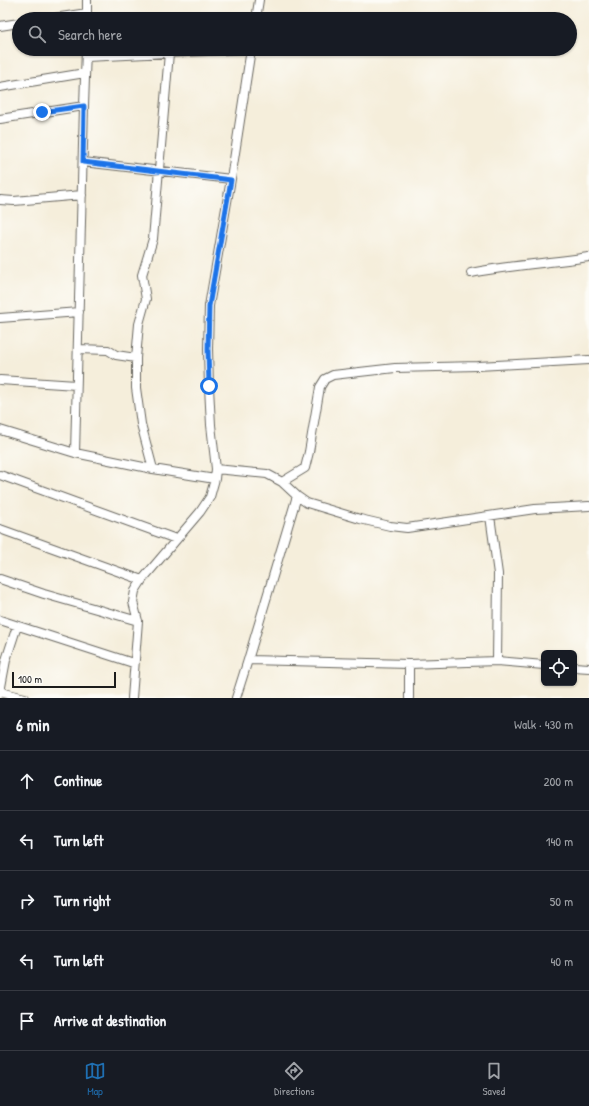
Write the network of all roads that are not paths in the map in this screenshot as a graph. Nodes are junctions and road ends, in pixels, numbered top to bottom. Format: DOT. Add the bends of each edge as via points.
graph roads {
  1 [pos="87,0"];
  2 [pos="259,0"];
  3 [pos="87,12"];
  4 [pos="257,12"];
  5 [pos="12,24"];
  6 [pos="0,26"];
  7 [pos="86,56"];
  8 [pos="169,56"];
  9 [pos="250,56"];
  10 [pos="85,73"];
  11 [pos="0,87"];
  12 [pos="84,106"];
  13 [pos="0,118"];
  14 [pos="83,162"];
  15 [pos="160,170"];
  16 [pos="231,180"];
  17 [pos="82,195"];
  18 [pos="0,200"];
  19 [pos="589,257"];
  20 [pos="471,272"];
  21 [pos="79,312"];
  22 [pos="0,318"];
  23 [pos="78,349"];
  24 [pos="136,358"];
  25 [pos="589,360"];
  26 [pos="0,380"];
  27 [pos="76,385"];
  28 [pos="0,430"];
  29 [pos="75,453"];
  30 [pos="153,469"];
  31 [pos="216,469"];
  32 [pos="0,475"];
  33 [pos="216,479"];
  34 [pos="282,482"];
  35 [pos="297,496"];
  36 [pos="589,506"];
  37 [pos="490,516"];
  38 [pos="0,529"];
  39 [pos="176,539"];
  40 [pos="0,579"];
  41 [pos="142,580"];
  42 [pos="0,620"];
  43 [pos="138,621"];
  44 [pos="17,626"];
  45 [pos="3,659"];
  46 [pos="248,660"];
  47 [pos="497,661"];
  48 [pos="134,663"];
  49 [pos="409,664"];
  50 [pos="541,665"];
  51 [pos="577,667"];
  52 [pos="589,668"];
  53 [pos="0,692"];
  54 [pos="25,698"];
  55 [pos="132,698"];
  56 [pos="236,698"];
  57 [pos="409,698"];
  1 -- 3 [label="street"];
  2 -- 4 [label="street"];
  5 -- 6 [label="street"];
  7 -- 10 [label="street"];
  8 -- 15 [label="street"];
  9 -- 16 [label="street"];
  10 -- 11 [label="street"];
  10 -- 12 [label="street"];
  12 -- 13 [label="street"];
  12 -- 14 [label="street"];
  14 -- 15 [label="street"];
  14 -- 17 [label="street"];
  15 -- 16 [label="street"];
  15 -- 24 [label="street" via="153,238 142,275 146,299 139,324"];
  16 -- 31 [label="street" via="209,306 209,386"];
  17 -- 18 [label="street"];
  17 -- 21 [label="street"];
  19 -- 20 [label="street"];
  21 -- 22 [label="street"];
  21 -- 23 [label="street"];
  23 -- 24 [label="street" via="108,350 116,355"];
  23 -- 27 [label="street"];
  24 -- 30 [label="street" via="136,388 141,424"];
  25 -- 34 [label="street" via="395,368 333,375 325,379 320,387 304,468"];
  26 -- 27 [label="street"];
  27 -- 29 [label="street"];
  28 -- 29 [label="street"];
  29 -- 30 [label="street"];
  30 -- 33 [label="street"];
  31 -- 33 [label="street"];
  31 -- 34 [label="street" via="267,474"];
  32 -- 39 [label="street"];
  33 -- 39 [label="street" via="210,497 200,512"];
  34 -- 35 [label="street"];
  35 -- 37 [label="street" via="307,503 352,517 407,528"];
  35 -- 46 [label="street"];
  36 -- 37 [label="street" via="535,509"];
  37 -- 47 [label="street" via="498,574"];
  38 -- 41 [label="street"];
  39 -- 41 [label="street"];
  40 -- 43 [label="street"];
  41 -- 43 [label="street" via="133,602"];
  42 -- 44 [label="street"];
  43 -- 48 [label="street"];
  44 -- 45 [label="street"];
  44 -- 48 [label="street"];
  45 -- 53 [label="street"];
  46 -- 49 [label="street"];
  46 -- 56 [label="street"];
  47 -- 49 [label="street"];
  47 -- 50 [label="street"];
  48 -- 55 [label="street"];
  49 -- 57 [label="street"];
  51 -- 52 [label="street"];
  53 -- 54 [label="street"];
}
